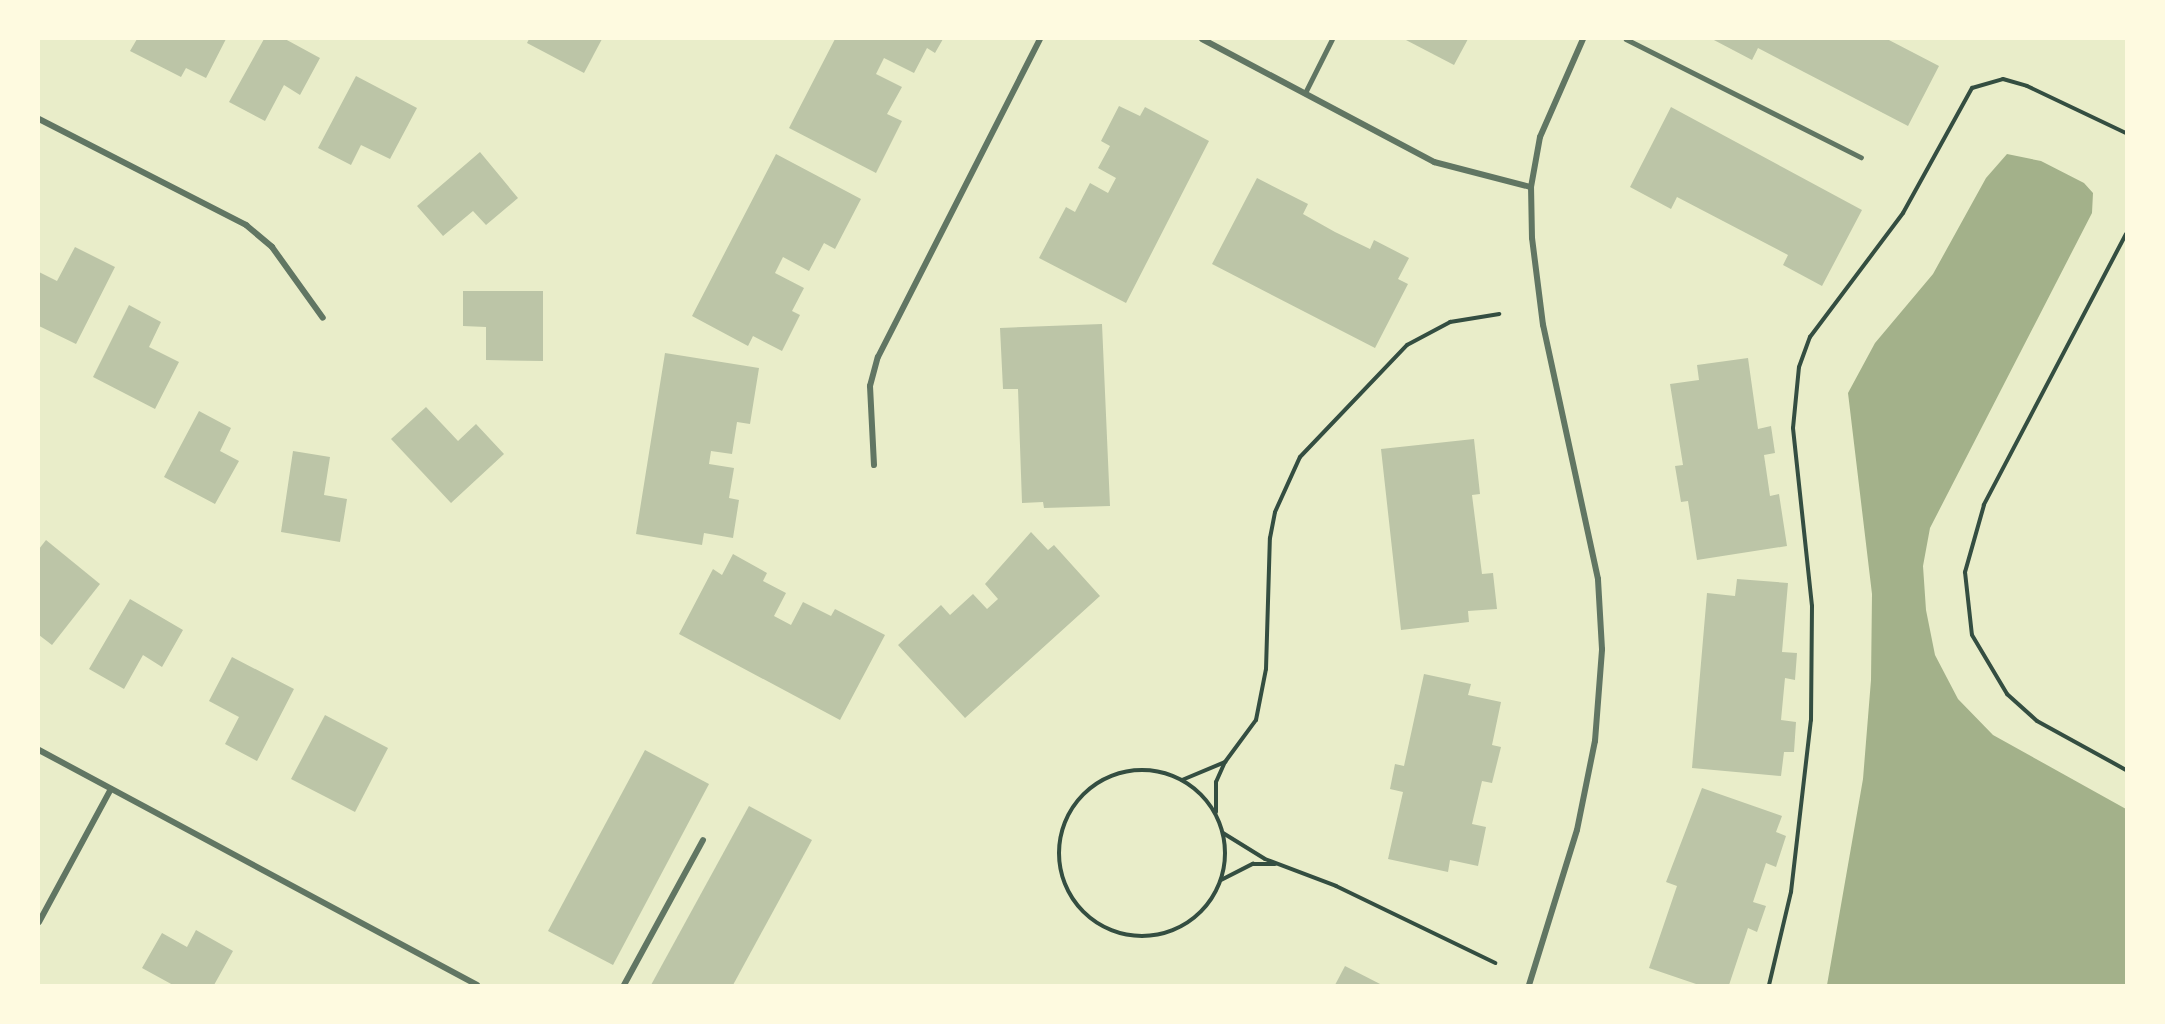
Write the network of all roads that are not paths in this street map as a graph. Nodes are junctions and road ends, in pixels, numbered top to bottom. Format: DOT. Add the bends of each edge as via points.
graph roads {
  1 [pos="1040,39"];
  2 [pos="1202,39"];
  3 [pos="1332,39"];
  4 [pos="1584,39"];
  5 [pos="1626,39"];
  6 [pos="1305,93"];
  7 [pos="39,119"];
  8 [pos="1861,157"];
  9 [pos="1531,187"];
  10 [pos="323,318"];
  11 [pos="874,465"];
  12 [pos="39,750"];
  13 [pos="111,789"];
  14 [pos="703,840"];
  15 [pos="39,922"];
  16 [pos="477,985"];
  17 [pos="624,985"];
  18 [pos="1529,985"];
  1 -- 11 [label="street" via="878,357 870,386"];
  2 -- 6 [label="street"];
  3 -- 6 [label="lane"];
  4 -- 9 [label="street" via="1540,137"];
  5 -- 8 [label="lane"];
  6 -- 9 [label="street" via="1434,162"];
  7 -- 10 [label="street" via="246,225 272,247"];
  9 -- 18 [label="street" via="1536,282 1598,579 1602,649 1595,741 1577,831"];
  12 -- 13 [label="street"];
  13 -- 15 [label="street"];
  13 -- 16 [label="street"];
  14 -- 17 [label="street"];
}
